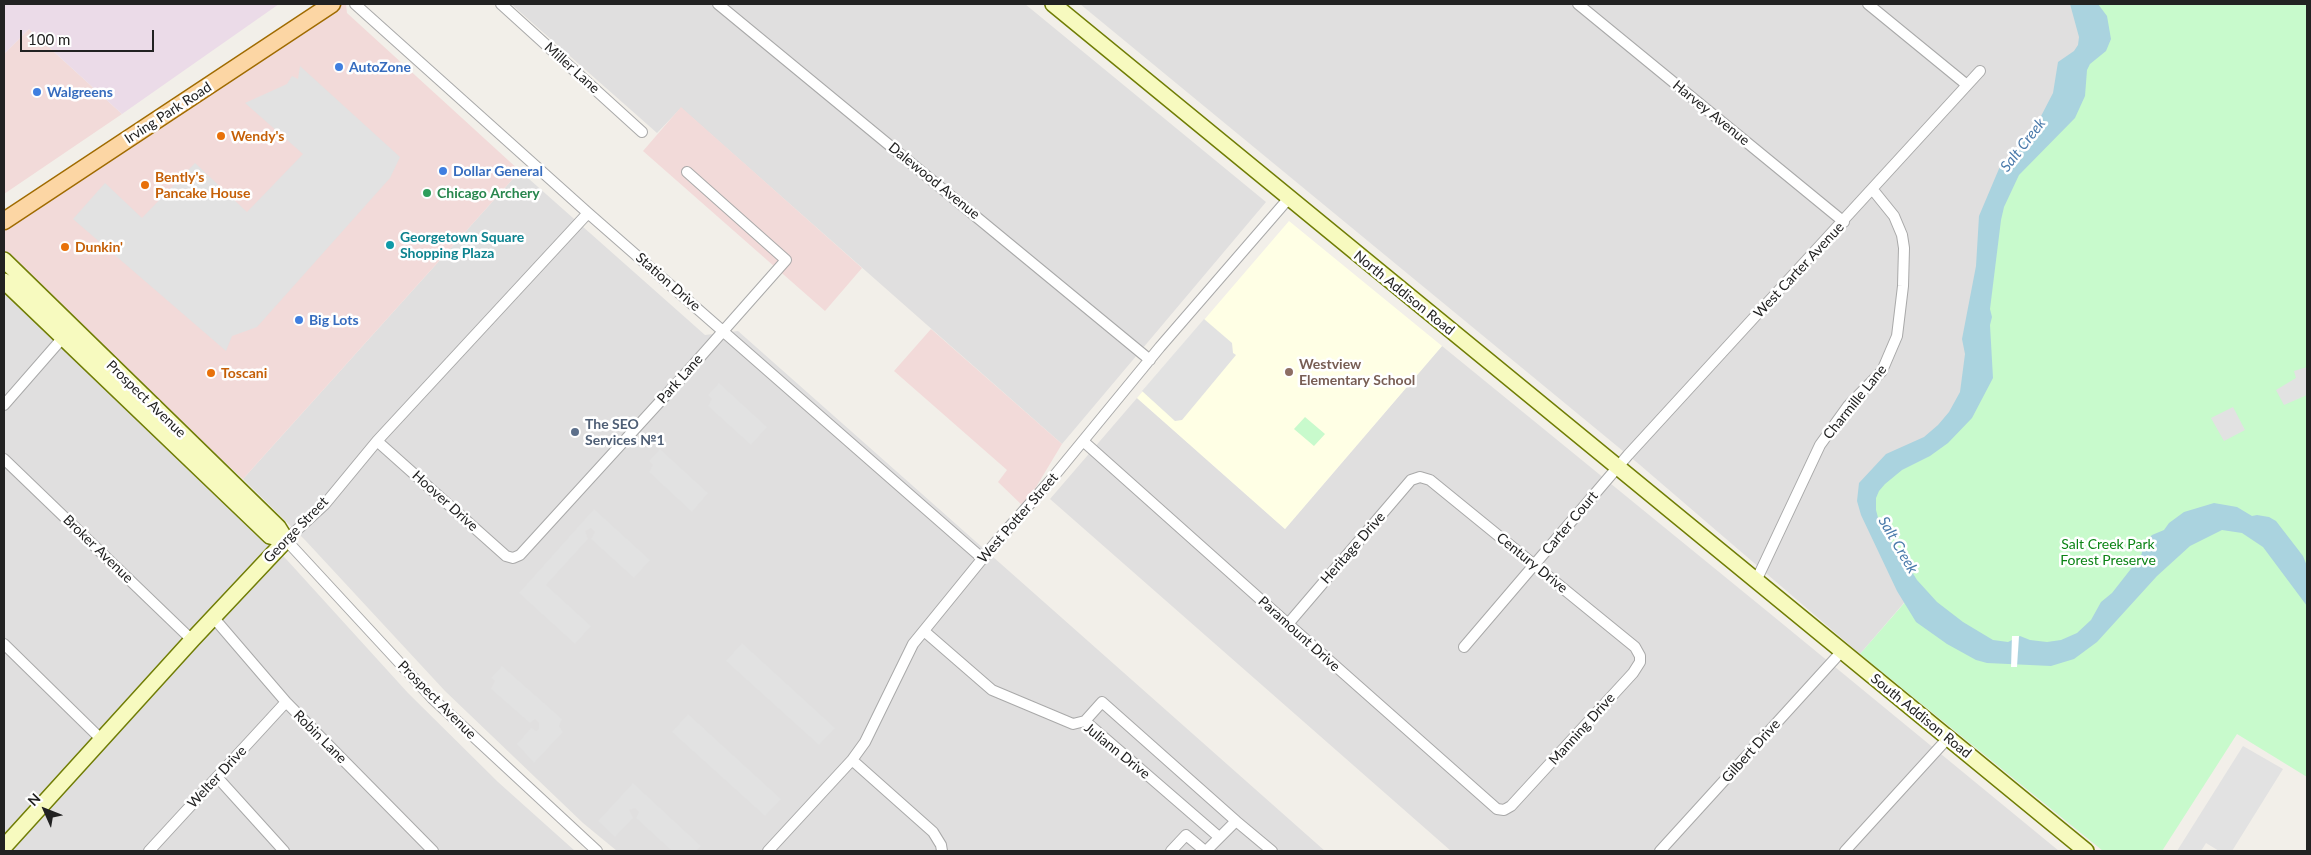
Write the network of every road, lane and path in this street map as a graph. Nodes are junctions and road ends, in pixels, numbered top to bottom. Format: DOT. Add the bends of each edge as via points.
graph roads {
  1 [pos="332,4"];
  2 [pos="355,4"];
  3 [pos="501,4"];
  4 [pos="718,4"];
  5 [pos="1052,4"];
  6 [pos="1578,4"];
  7 [pos="1868,4"];
  8 [pos="1980,71"];
  9 [pos="1967,85"];
  10 [pos="642,132"];
  11 [pos="687,172"];
  12 [pos="1873,190"];
  13 [pos="1289,198"];
  14 [pos="588,213"];
  15 [pos="4,220"];
  16 [pos="1844,222"];
  17 [pos="4,260"];
  18 [pos="4,281"];
  19 [pos="724,331"];
  20 [pos="67,333"];
  21 [pos="1150,360"];
  22 [pos="4,405"];
  23 [pos="377,441"];
  24 [pos="1082,441"];
  25 [pos="4,459"];
  26 [pos="1617,468"];
  27 [pos="1420,477"];
  28 [pos="286,540"];
  29 [pos="513,558"];
  30 [pos="983,559"];
  31 [pos="1534,565"];
  32 [pos="1756,581"];
  33 [pos="213,617"];
  34 [pos="1288,624"];
  35 [pos="924,631"];
  36 [pos="192,640"];
  37 [pos="4,644"];
  38 [pos="1464,647"];
  39 [pos="1842,651"];
  40 [pos="1640,656"];
  41 [pos="286,702"];
  42 [pos="1085,721"];
  43 [pos="1948,738"];
  44 [pos="101,740"];
  45 [pos="852,760"];
  46 [pos="218,777"];
  47 [pos="1518,799"];
  48 [pos="1236,821"];
  49 [pos="1219,837"];
  50 [pos="6,839"];
  51 [pos="149,851"];
  52 [pos="284,851"];
  53 [pos="433,851"];
  54 [pos="597,851"];
  55 [pos="768,851"];
  56 [pos="942,851"];
  57 [pos="1171,851"];
  58 [pos="1205,851"];
  59 [pos="1272,851"];
  60 [pos="1660,851"];
  61 [pos="1845,851"];
  62 [pos="2086,851"];
  1 -- 15 [label="main road, Irving Park Road"];
  2 -- 14 [label="street, Station Drive"];
  3 -- 10 [label="street, Miller Lane"];
  4 -- 21 [label="street, Dalewood Avenue"];
  5 -- 13 [label="street, North Addison Road"];
  6 -- 16 [label="street, Harvey Avenue"];
  7 -- 9 [label="street"];
  8 -- 9 [label="street, West Carter Avenue"];
  9 -- 12 [label="street, West Carter Avenue"];
  11 -- 19 [label="street, Park Lane" via="786,260"];
  12 -- 16 [label="street, West Carter Avenue"];
  12 -- 32 [label="street, Charmille Lane" via="1894,216 1902,235 1903,286 1896,336 1882,371 1838,419 1820,445"];
  13 -- 21 [label="street, West Potter Street"];
  13 -- 26 [label="street, North Addison Road"];
  14 -- 19 [label="street, Station Drive"];
  14 -- 23 [label="street, George Street"];
  16 -- 26 [label="street, West Carter Avenue"];
  17 -- 20 [label="street, Prospect Avenue"];
  18 -- 20 [label="street, Prospect Avenue"];
  19 -- 29 [label="street, Park Lane" via="557,516 520,555"];
  19 -- 30 [label="street, Station Drive"];
  20 -- 22 [label="street"];
  20 -- 28 [label="street, Prospect Avenue" via="278,527"];
  21 -- 24 [label="street, West Potter Street"];
  23 -- 28 [label="street, George Street" via="325,504"];
  23 -- 29 [label="street, Hoover Drive" via="506,556"];
  24 -- 30 [label="street, West Potter Street"];
  24 -- 34 [label="street, Paramount Drive"];
  25 -- 36 [label="street, Broker Avenue"];
  26 -- 31 [label="street, Carter Court"];
  26 -- 32 [label="street, North Addison Road"];
  27 -- 31 [label="street, Century Drive" via="1430,480"];
  27 -- 34 [label="street, Heritage Drive" via="1412,480"];
  28 -- 33 [label="street, George Street"];
  28 -- 54 [label="street, Prospect Avenue" via="438,704"];
  30 -- 35 [label="street, West Potter Street"];
  31 -- 38 [label="street, Carter Court"];
  31 -- 40 [label="street, Century Drive" via="1635,647"];
  32 -- 39 [label="street, South Addison Road"];
  33 -- 36 [label="street, George Street"];
  33 -- 41 [label="street, Robin Lane"];
  34 -- 47 [label="street, Paramount Drive" via="1497,809 1504,810"];
  35 -- 42 [label="street, Juliann Drive" via="992,690 1073,724"];
  35 -- 45 [label="street, West Potter Street" via="913,644 865,742"];
  36 -- 44 [label="street, George Street"];
  37 -- 44 [label="street"];
  39 -- 43 [label="street, South Addison Road"];
  39 -- 60 [label="street, Gilbert Drive"];
  40 -- 47 [label="street, Manning Drive" via="1633,673"];
  41 -- 46 [label="street, Welter Drive"];
  41 -- 53 [label="street, Robin Lane"];
  42 -- 48 [label="street" via="1102,702"];
  42 -- 49 [label="street, Juliann Drive"];
  43 -- 61 [label="street"];
  43 -- 62 [label="street, South Addison Road"];
  44 -- 50 [label="street, George Street"];
  45 -- 55 [label="street, West Potter Street"];
  45 -- 56 [label="street" via="933,832"];
  46 -- 51 [label="street, Welter Drive"];
  46 -- 52 [label="street"];
  48 -- 49 [label="street"];
  48 -- 59 [label="street"];
  49 -- 58 [label="street"];
  57 -- 58 [label="street" via="1186,835"];
}
